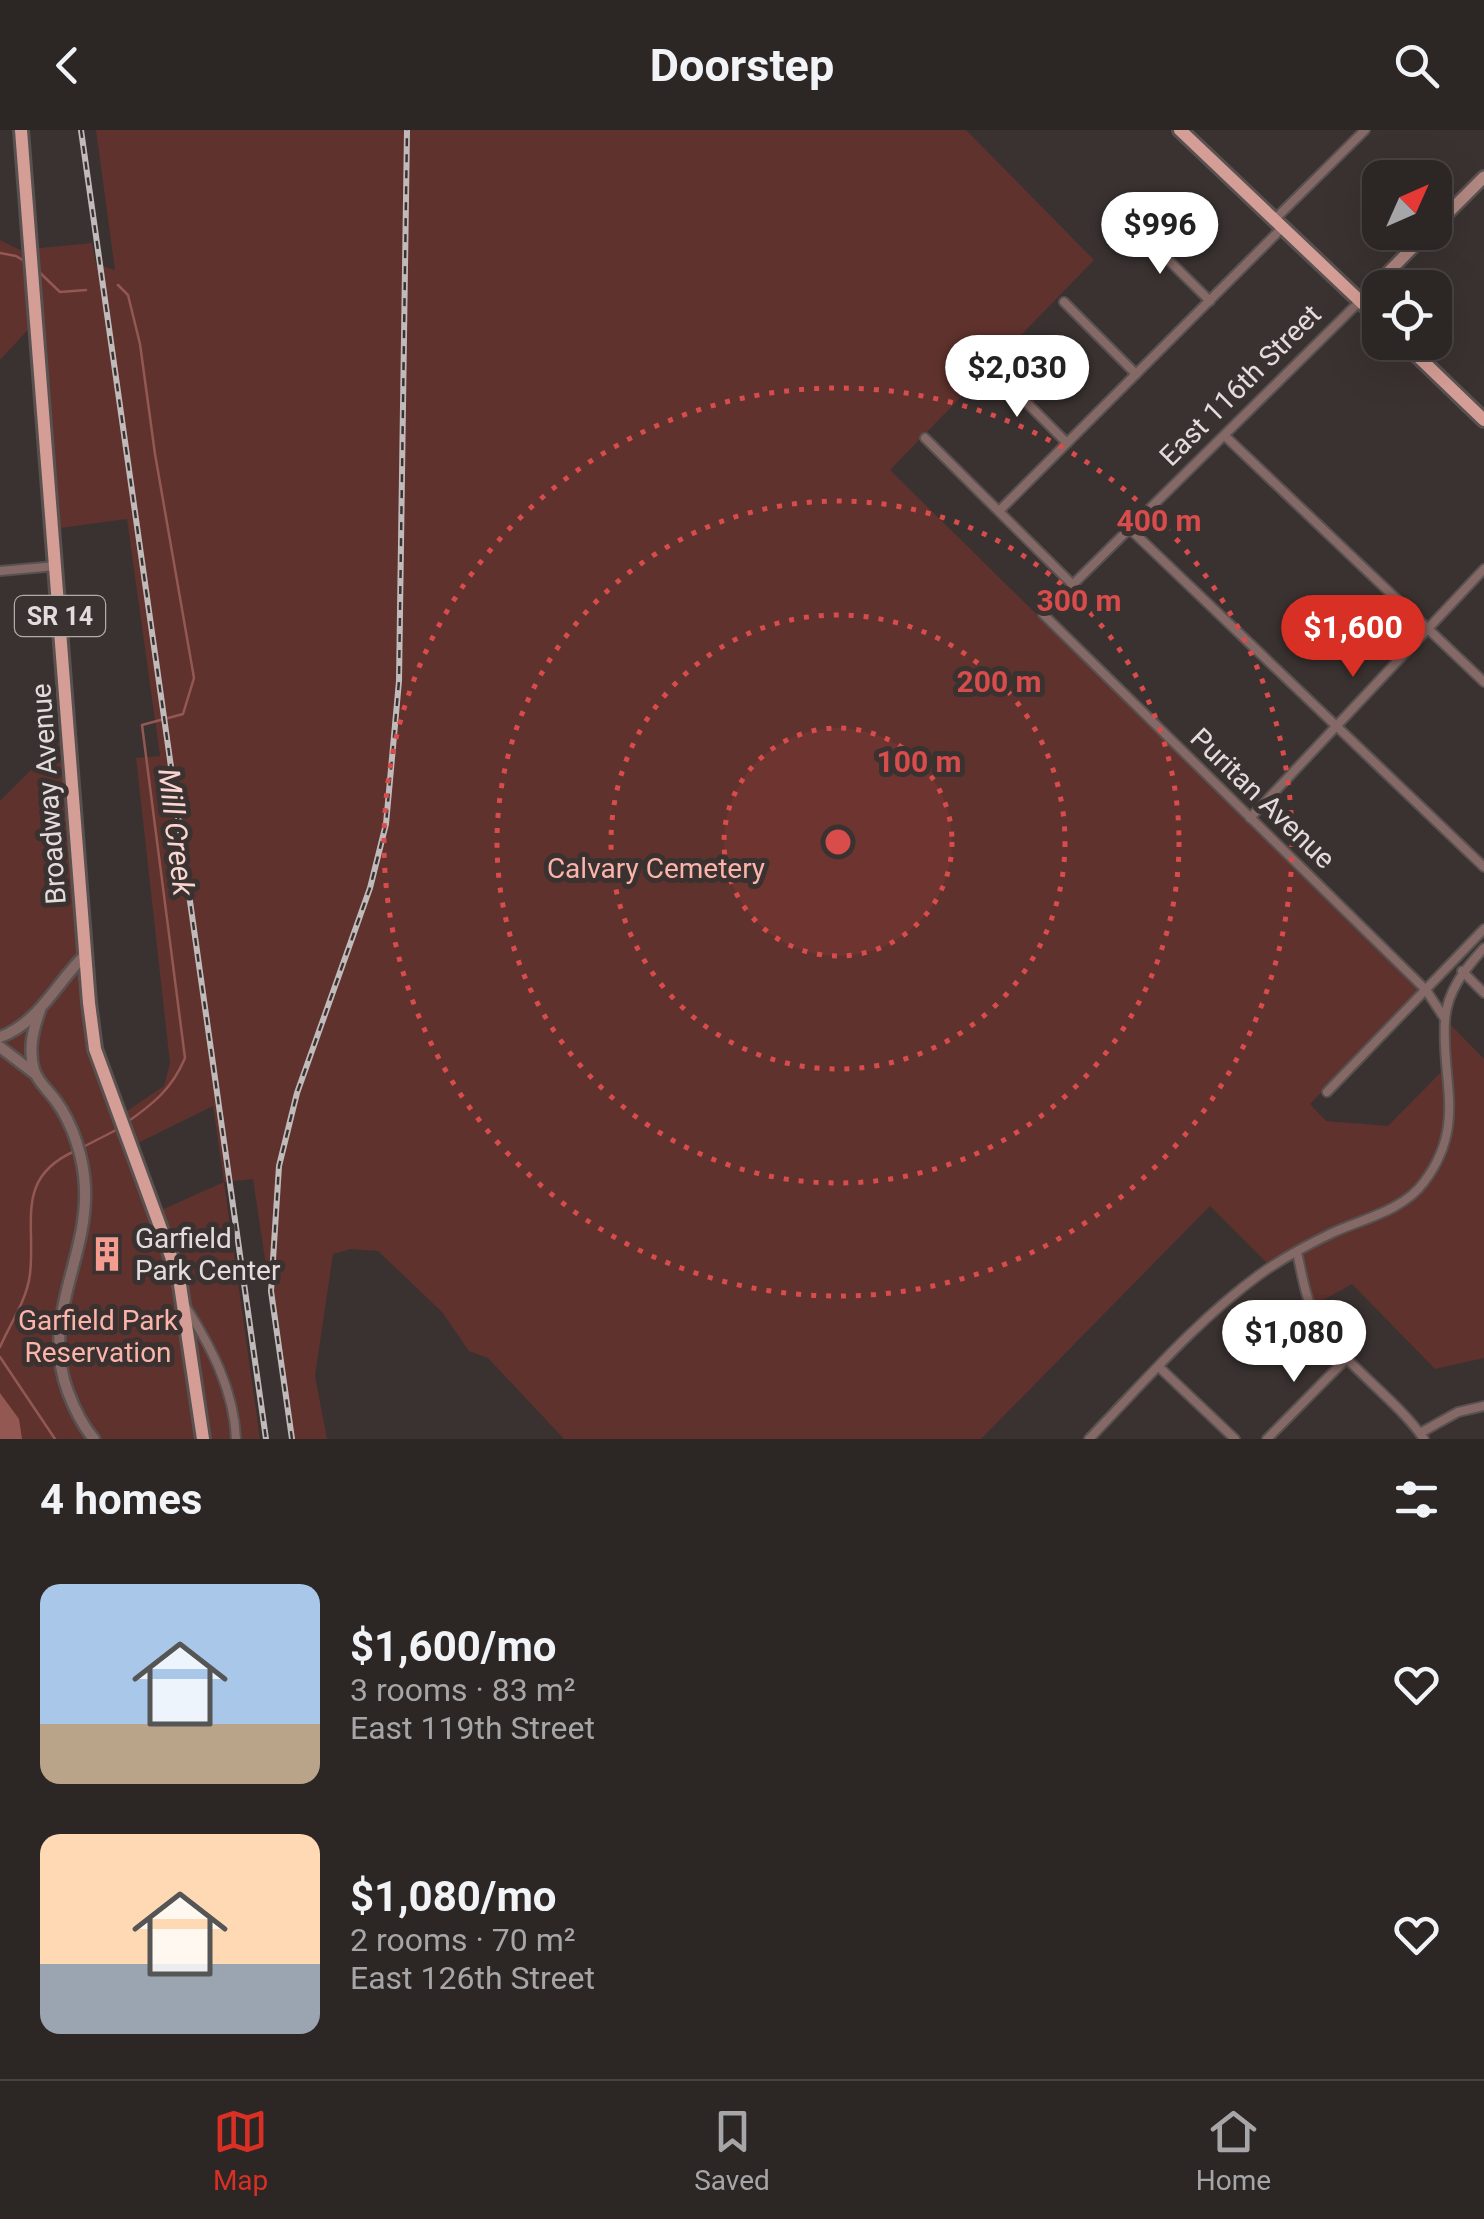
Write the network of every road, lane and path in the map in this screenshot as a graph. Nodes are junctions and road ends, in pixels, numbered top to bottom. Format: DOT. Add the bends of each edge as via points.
graph roads {
  1 [pos="21,130"];
  2 [pos="1180,130"];
  3 [pos="1365,130"];
  4 [pos="1484,177"];
  5 [pos="1452,209"];
  6 [pos="1278,225"];
  7 [pos="1136,228"];
  8 [pos="1410,250"];
  9 [pos="1210,301"];
  10 [pos="1360,301"];
  11 [pos="1064,302"];
  12 [pos="1422,360"];
  13 [pos="994,370"];
  14 [pos="1136,374"];
  15 [pos="1484,420"];
  16 [pos="1225,436"];
  17 [pos="925,438"];
  18 [pos="1067,443"];
  19 [pos="1000,510"];
  20 [pos="1131,530"];
  21 [pos="56,566"];
  22 [pos="1484,569"];
  23 [pos="0,571"];
  24 [pos="1074,586"];
  25 [pos="1043,614"];
  26 [pos="1427,630"];
  27 [pos="1484,682"];
  28 [pos="1336,725"];
  29 [pos="1250,818"];
  30 [pos="1484,868"];
  31 [pos="1484,929"];
  32 [pos="1484,948"];
  33 [pos="85,955"];
  34 [pos="1452,961"];
  35 [pos="1462,972"];
  36 [pos="1426,990"];
  37 [pos="1484,993"];
  38 [pos="40,1010"];
  39 [pos="1445,1019"];
  40 [pos="0,1037"];
  41 [pos="0,1047"];
  42 [pos="34,1074"];
  43 [pos="1327,1092"];
  44 [pos="1298,1252"];
  45 [pos="184,1303"];
  46 [pos="1348,1357"];
  47 [pos="1160,1366"];
  48 [pos="1484,1406"];
  49 [pos="1422,1436"];
  50 [pos="94,1439"];
  51 [pos="204,1439"];
  52 [pos="236,1439"];
  53 [pos="1088,1439"];
  54 [pos="1234,1439"];
  55 [pos="1267,1439"];
  1 -- 21 [label="main road, Broadway Avenue / SR 14"];
  2 -- 6 [label="main road" via="1195,137"];
  3 -- 6 [label="street"];
  4 -- 5 [label="main road"];
  6 -- 9 [label="street"];
  6 -- 10 [label="main road"];
  7 -- 9 [label="street"];
  8 -- 10 [label="main road, East 116th Street"];
  9 -- 14 [label="street"];
  10 -- 16 [label="street, East 116th Street"];
  11 -- 14 [label="street"];
  12 -- 15 [label="main road"];
  13 -- 18 [label="street"];
  14 -- 18 [label="street"];
  16 -- 20 [label="street, East 116th Street"];
  16 -- 26 [label="street"];
  17 -- 19 [label="street"];
  18 -- 19 [label="street"];
  19 -- 24 [label="street"];
  20 -- 24 [label="street, East 116th Street"];
  20 -- 28 [label="street"];
  21 -- 23 [label="street"];
  21 -- 33 [label="main road, Broadway Avenue / SR 14"];
  22 -- 26 [label="street"];
  24 -- 25 [label="street, East 116th Street"];
  25 -- 29 [label="street, Puritan Avenue"];
  26 -- 27 [label="street"];
  26 -- 28 [label="street"];
  28 -- 29 [label="street"];
  28 -- 30 [label="street"];
  29 -- 36 [label="street, Puritan Avenue"];
  31 -- 34 [label="street"];
  32 -- 35 [label="street"];
  33 -- 38 [label="street"];
  33 -- 45 [label="main road, Broadway Avenue / SR 14" via="95,1049"];
  34 -- 35 [label="street"];
  34 -- 36 [label="street"];
  35 -- 37 [label="street"];
  35 -- 39 [label="street"];
  36 -- 39 [label="street, Puritan Avenue"];
  36 -- 43 [label="street"];
  38 -- 40 [label="street"];
  38 -- 42 [label="street" via="30,1046"];
  39 -- 44 [label="street" via="1452,1107 1428,1177 1383,1213"];
  41 -- 42 [label="street"];
  42 -- 50 [label="street" via="60,1105 85,1188 57,1339 61,1373"];
  44 -- 46 [label="street" via="1319,1325"];
  44 -- 47 [label="street" via="1260,1274"];
  45 -- 51 [label="main road, Broadway Avenue / SR 14"];
  45 -- 52 [label="street" via="213,1350"];
  46 -- 49 [label="street"];
  46 -- 55 [label="street"];
  47 -- 53 [label="street"];
  47 -- 54 [label="street"];
  48 -- 49 [label="street" via="1458,1412"];
}
